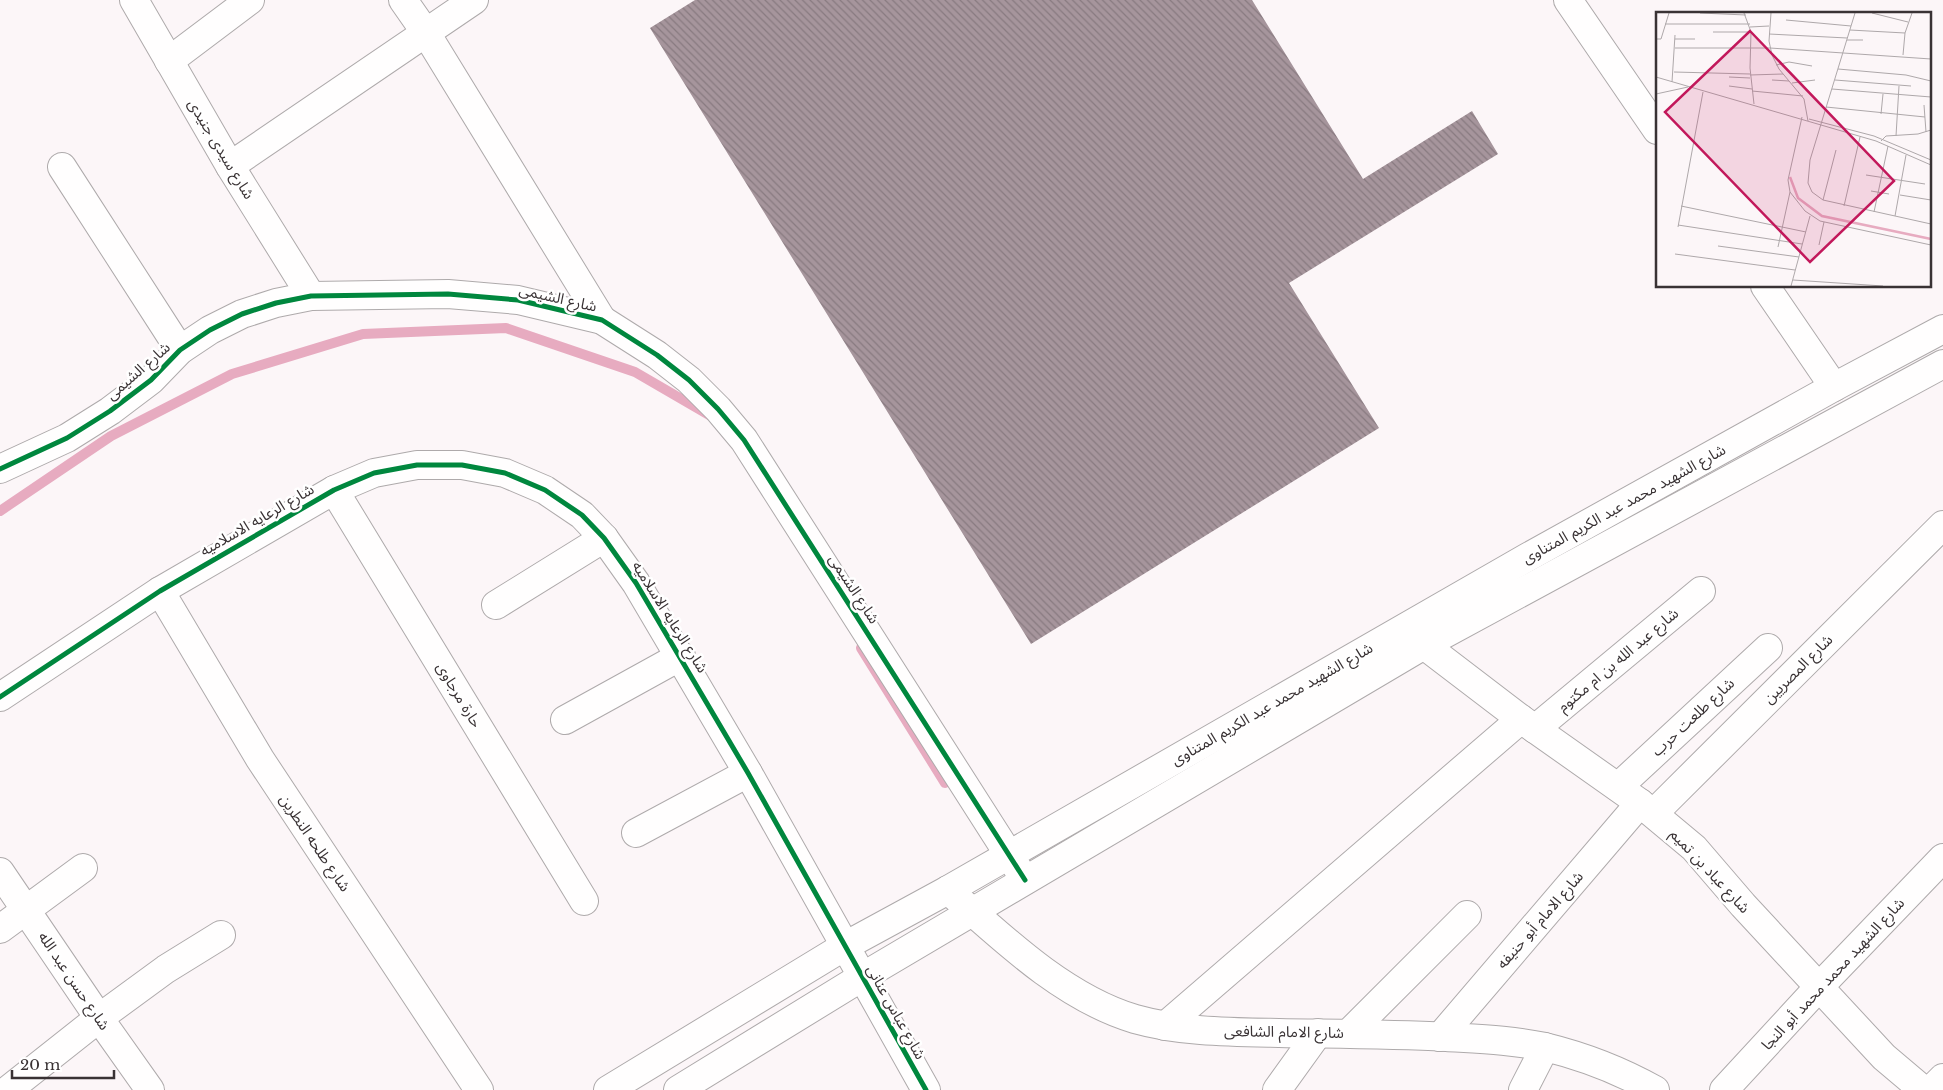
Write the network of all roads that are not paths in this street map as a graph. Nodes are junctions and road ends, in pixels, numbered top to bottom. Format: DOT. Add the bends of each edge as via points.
graph roads {
  1 [pos="134,0"];
  2 [pos="250,0"];
  3 [pos="404,0"];
  4 [pos="474,0"];
  5 [pos="1568,0"];
  6 [pos="426,32"];
  7 [pos="169,60"];
  8 [pos="1656,129"];
  9 [pos="230,166"];
  10 [pos="62,167"];
  11 [pos="1766,288"];
  12 [pos="311,296"];
  13 [pos="602,320"];
  14 [pos="1943,329"];
  15 [pos="180,350"];
  16 [pos="1943,364"];
  17 [pos="1834,386"];
  18 [pos="0,469"];
  19 [pos="334,490"];
  20 [pos="1943,525"];
  21 [pos="604,538"];
  22 [pos="1528,558"];
  23 [pos="1542,581"];
  24 [pos="160,591"];
  25 [pos="1702,591"];
  26 [pos="496,605"];
  27 [pos="1424,645"];
  28 [pos="1768,648"];
  29 [pos="681,656"];
  30 [pos="0,698"];
  31 [pos="565,720"];
  32 [pos="1528,724"];
  33 [pos="748,773"];
  34 [pos="1618,787"];
  35 [pos="1647,808"];
  36 [pos="636,834"];
  37 [pos="1009,855"];
  38 [pos="1943,858"];
  39 [pos="83,868"];
  40 [pos="0,872"];
  41 [pos="1025,880"];
  42 [pos="948,890"];
  43 [pos="584,901"];
  44 [pos="26,910"];
  45 [pos="972,912"];
  46 [pos="1467,915"];
  47 [pos="0,929"];
  48 [pos="221,934"];
  49 [pos="845,946"];
  50 [pos="862,977"];
  51 [pos="1819,987"];
  52 [pos="99,1018"];
  53 [pos="1165,1026"];
  54 [pos="1349,1033"];
  55 [pos="1318,1034"];
  56 [pos="1440,1037"];
  57 [pos="1545,1047"];
  58 [pos="1943,1078"];
  59 [pos="8,1090"];
  60 [pos="150,1090"];
  61 [pos="479,1090"];
  62 [pos="608,1090"];
  63 [pos="678,1090"];
  64 [pos="926,1090"];
  65 [pos="1277,1090"];
  66 [pos="1523,1090"];
  67 [pos="1655,1090"];
  68 [pos="1724,1090"];
  69 [pos="1923,1090"];
  70 [pos="1932,1090"];
  1 -- 7 [label="street, شارع سيدى جنيدى"];
  2 -- 7 [label="street"];
  3 -- 6 [label="street"];
  4 -- 6 [label="street"];
  5 -- 8 [label="street"];
  6 -- 9 [label="street"];
  6 -- 13 [label="street"];
  7 -- 9 [label="street, شارع سيدى جنيدى"];
  9 -- 12 [label="street, شارع سيدى جنيدى"];
  10 -- 15 [label="street"];
  11 -- 17 [label="street"];
  12 -- 13 [label="street, شارع الشيمى" via="448,294 518,300"];
  12 -- 15 [label="street, شارع الشيمى" via="242,314"];
  13 -- 37 [label="street, شارع الشيمى" via="689,380 744,440"];
  14 -- 17 [label="street, شارع الشهيد محمد عبد الكريم المتناوى"];
  15 -- 18 [label="street, شارع الشيمى" via="151,380 110,411 66,438"];
  16 -- 23 [label="street, شارع الشهيد محمد عبد الكريم المتناوى"];
  17 -- 22 [label="street, شارع الشهيد محمد عبد الكريم المتناوى"];
  19 -- 21 [label="street, شارع الرعايه الاسلاميه" via="374,473 409,466 462,465 505,473 545,490 582,515"];
  19 -- 24 [label="street, شارع الرعايه الاسلاميه"];
  19 -- 43 [label="street, حارة مرجاوى"];
  20 -- 35 [label="street, شارع المصريين"];
  21 -- 26 [label="street"];
  21 -- 29 [label="street, شارع الرعايه الاسلاميه"];
  22 -- 23 [label="street"];
  22 -- 37 [label="street, شارع الشهيد محمد عبد الكريم المتناوى"];
  23 -- 27 [label="street, شارع الشهيد محمد عبد الكريم المتناوى"];
  24 -- 30 [label="street, شارع الرعايه الاسلاميه"];
  24 -- 61 [label="street, شارع طلحه النطرين" via="260,759"];
  25 -- 32 [label="street, شارع عبد الله بن ام مكتوم"];
  27 -- 32 [label="street, شارع عباد بن تميم"];
  27 -- 41 [label="street, شارع الشهيد محمد عبد الكريم المتناوى"];
  28 -- 34 [label="street, شارع طلعت حرب"];
  29 -- 31 [label="street"];
  29 -- 33 [label="street, شارع الرعايه الاسلاميه"];
  32 -- 34 [label="street, شارع عباد بن تميم"];
  32 -- 53 [label="street, شارع عبد الله بن ام مكتوم"];
  33 -- 36 [label="street"];
  33 -- 49 [label="street, شارع الرعايه الاسلاميه"];
  34 -- 35 [label="street, شارع عباد بن تميم"];
  35 -- 51 [label="street, شارع عباد بن تميم" via="1694,848"];
  35 -- 56 [label="street, شارع الامام أبو حنيفه"];
  37 -- 41 [label="street, شارع الشيمى"];
  37 -- 42 [label="street, شارع الشهيد محمد عبد الكريم المتناوى"];
  38 -- 51 [label="street, شارع الشهيد محمد محمد أبو النجا"];
  39 -- 44 [label="street"];
  40 -- 44 [label="street, شارع حسن عبد الله"];
  41 -- 45 [label="street, شارع الشهيد محمد عبد الكريم المتناوى"];
  42 -- 45 [label="street, شارع الامام الشافعى"];
  42 -- 49 [label="street, شارع الشهيد محمد عبد الكريم المتناوى"];
  44 -- 47 [label="street"];
  44 -- 52 [label="street, شارع حسن عبد الله"];
  45 -- 50 [label="street, شارع الشهيد محمد عبد الكريم المتناوى"];
  45 -- 53 [label="street, شارع الامام الشافعى" via="1040,968 1084,997 1133,1018"];
  46 -- 54 [label="street"];
  48 -- 52 [label="street"];
  49 -- 50 [label="street, شارع عباس عنانى"];
  49 -- 62 [label="street, شارع الشهيد محمد عبد الكريم المتناوى"];
  50 -- 63 [label="street, شارع الشهيد محمد عبد الكريم المتناوى"];
  50 -- 64 [label="street, شارع عباس عنانى"];
  51 -- 68 [label="street, شارع الشهيد محمد محمد أبو النجا"];
  51 -- 69 [label="street, شارع عباد بن تميم" via="1884,1057"];
  52 -- 59 [label="street"];
  52 -- 60 [label="street, شارع حسن عبد الله"];
  53 -- 55 [label="street, شارع الامام الشافعى"];
  54 -- 55 [label="street, شارع الامام الشافعى"];
  54 -- 56 [label="street, شارع الامام الشافعى"];
  55 -- 65 [label="street"];
  56 -- 57 [label="street, شارع الامام الشافعى" via="1500,1040"];
  57 -- 66 [label="street"];
  57 -- 67 [label="street, شارع الامام الشافعى" via="1591,1062"];
  58 -- 70 [label="street"];
}
